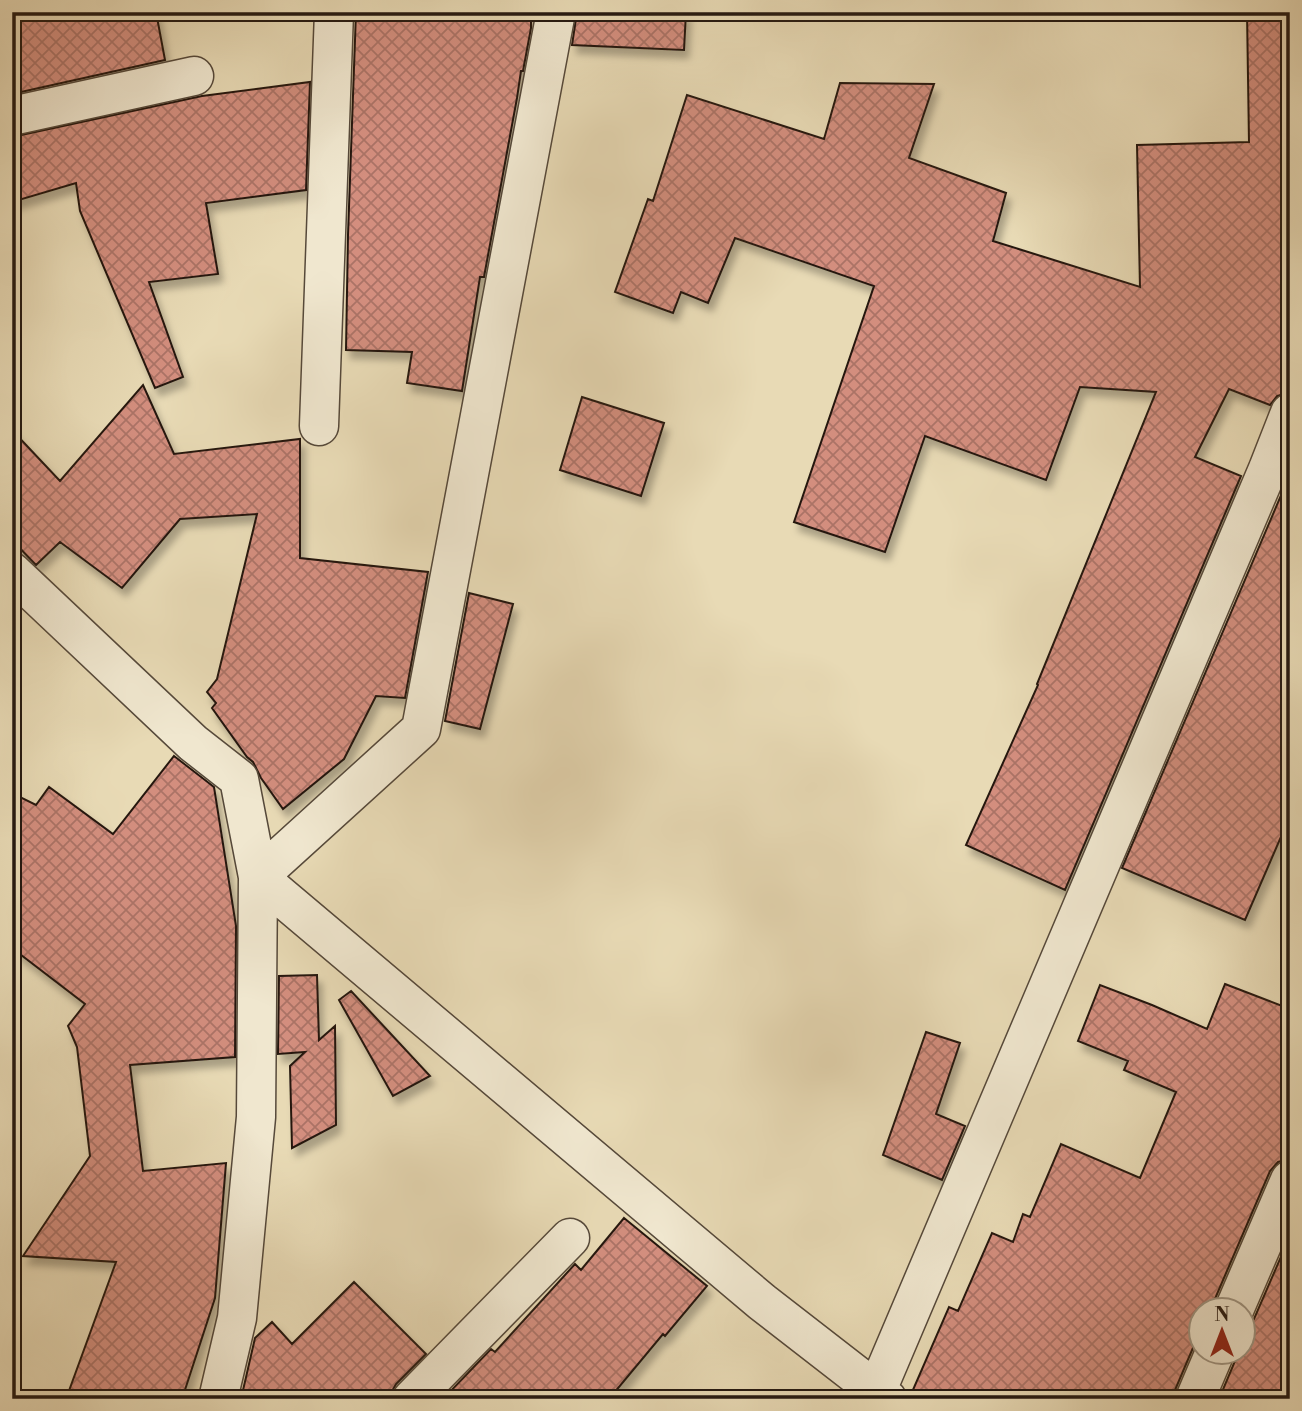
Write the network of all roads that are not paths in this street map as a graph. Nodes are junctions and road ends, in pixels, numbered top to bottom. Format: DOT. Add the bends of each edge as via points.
graph roads {
  1 [pos="334,12"];
  2 [pos="556,12"];
  3 [pos="194,76"];
  4 [pos="12,116"];
  5 [pos="1290,413"];
  6 [pos="319,426"];
  7 [pos="1279,474"];
  8 [pos="12,572"];
  9 [pos="258,877"];
  10 [pos="1290,1180"];
  11 [pos="570,1238"];
  12 [pos="1240,1296"];
  13 [pos="1209,1366"];
  14 [pos="882,1395"];
  15 [pos="218,1399"];
  16 [pos="412,1399"];
  17 [pos="1195,1399"];
  1 -- 6 [label="street"];
  2 -- 9 [label="street" via="421,729"];
  3 -- 4 [label="street"];
  5 -- 7 [label="street"];
  7 -- 14 [label="street"];
  8 -- 9 [label="street" via="192,743 239,779"];
  9 -- 14 [label="street" via="762,1302"];
  9 -- 15 [label="street" via="256,1117 237,1318"];
  10 -- 12 [label="street"];
  11 -- 16 [label="street"];
  13 -- 17 [label="street"];
}
